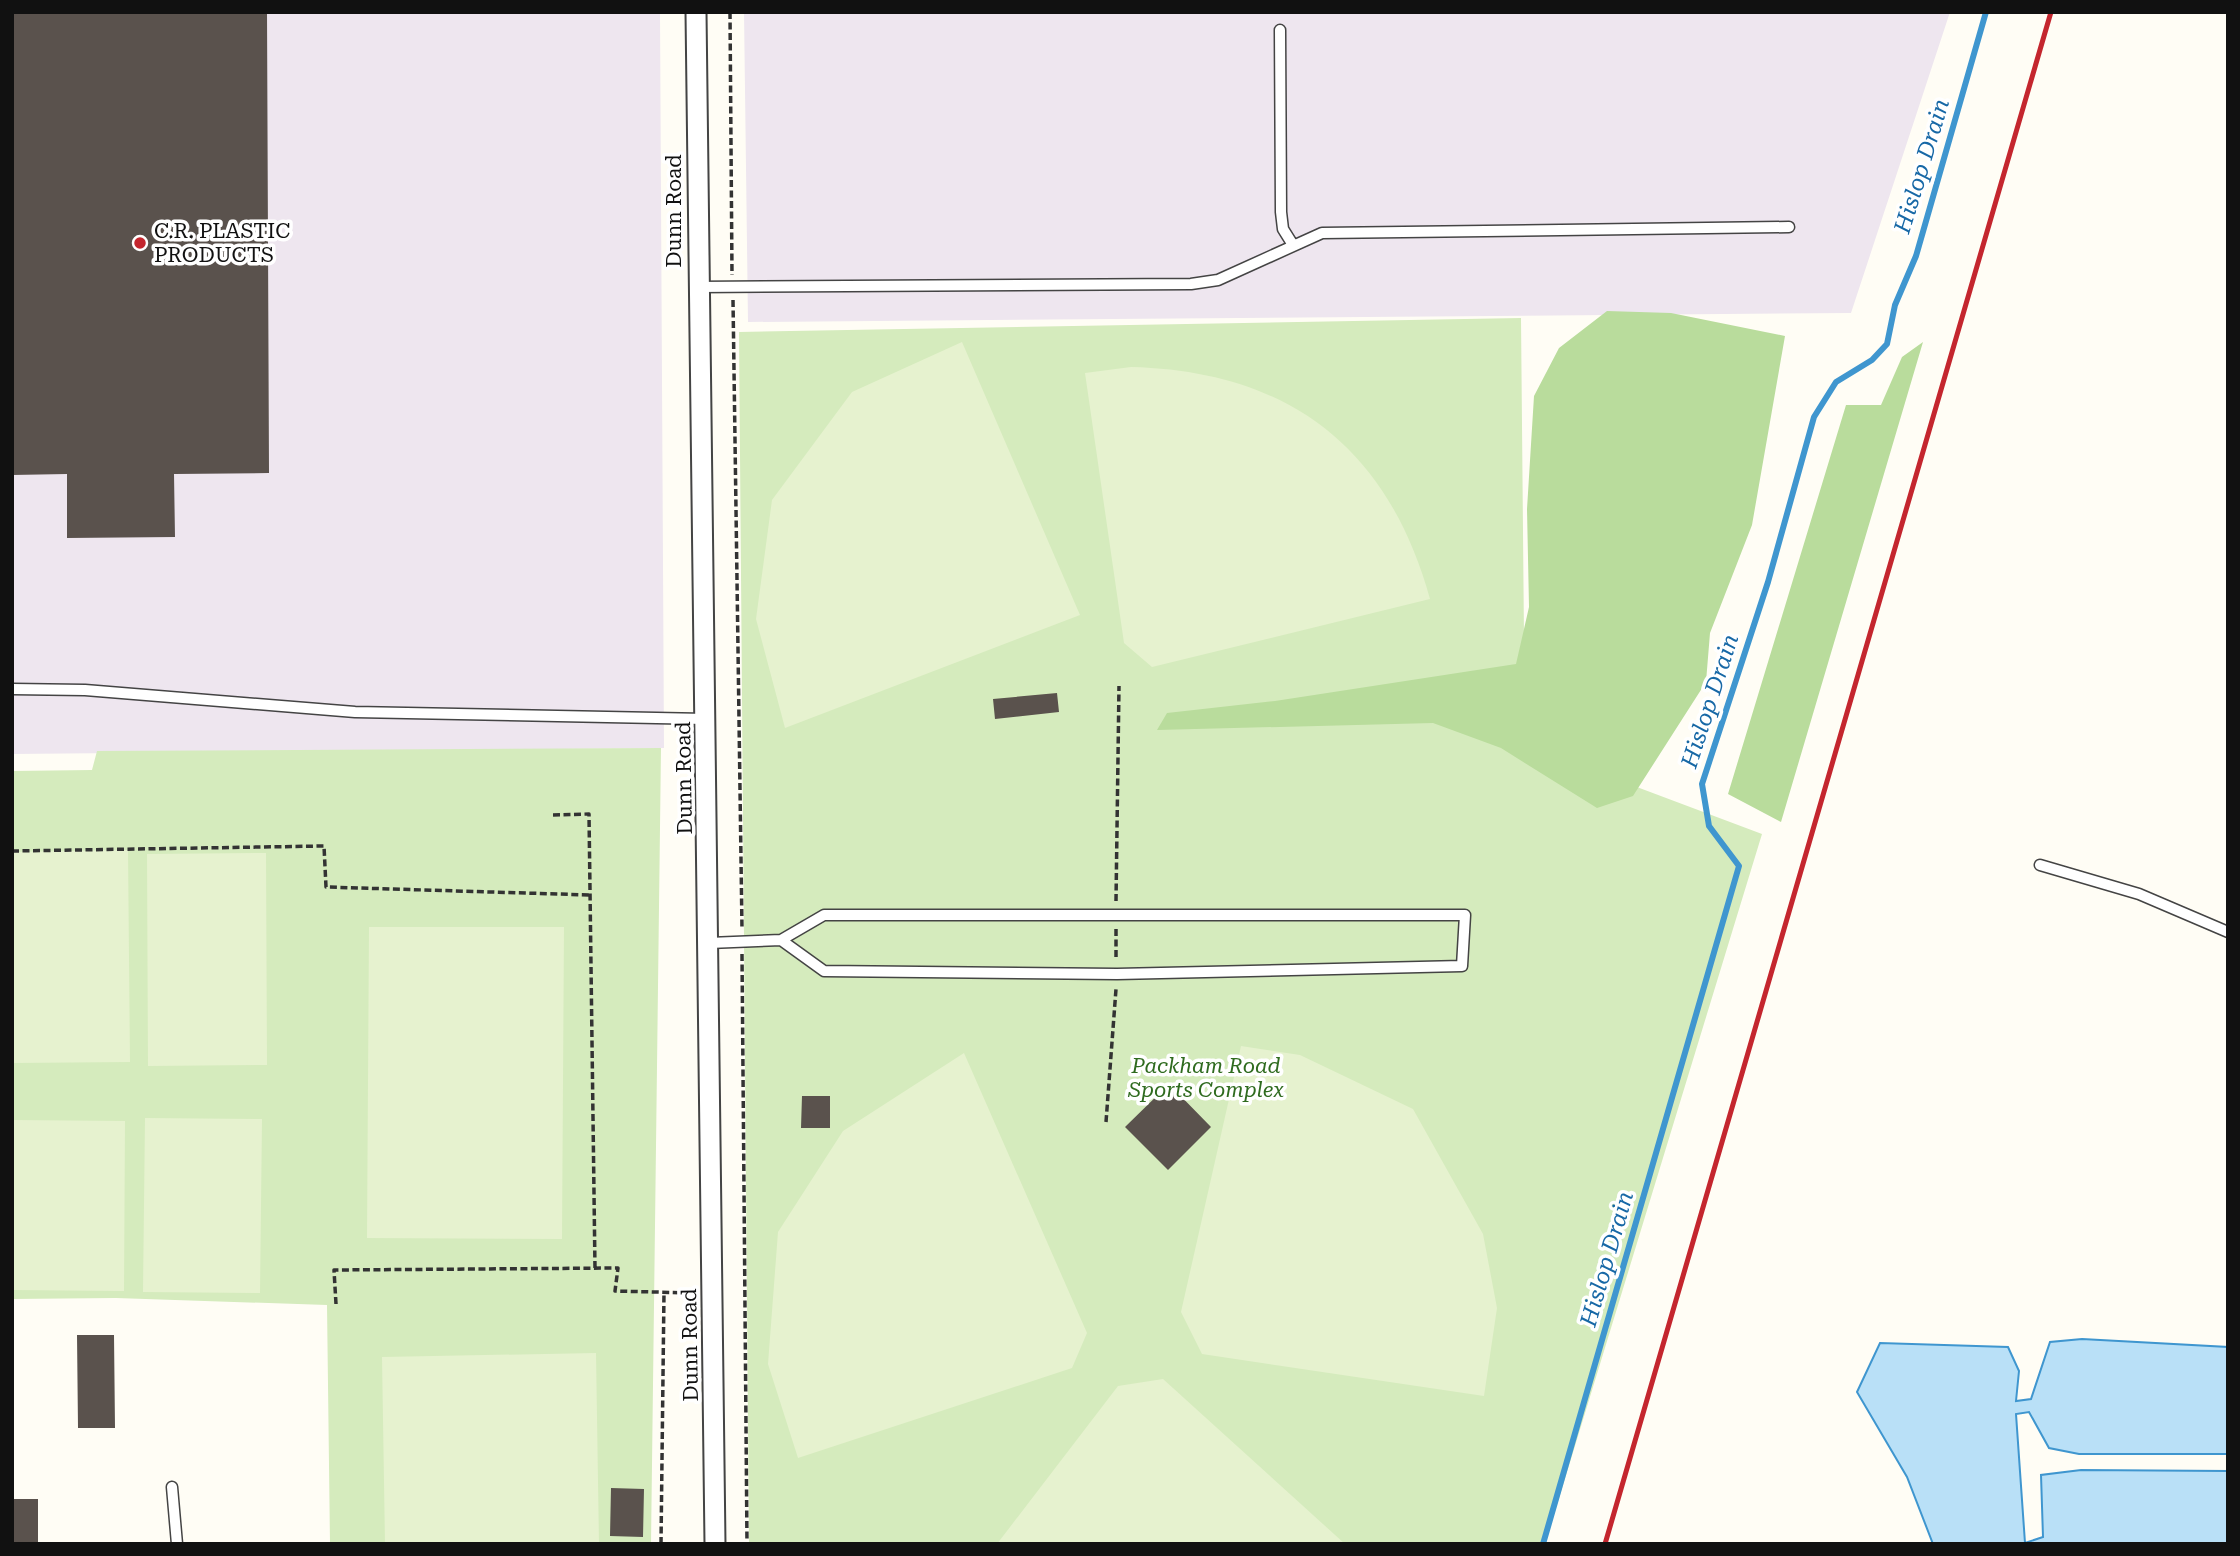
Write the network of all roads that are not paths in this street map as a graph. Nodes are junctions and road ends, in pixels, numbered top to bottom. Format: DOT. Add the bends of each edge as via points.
graph roads {
  1 [pos="696,12"];
  2 [pos="1280,30"];
  3 [pos="1789,227"];
  4 [pos="1293,245"];
  5 [pos="698,287"];
  6 [pos="12,689"];
  7 [pos="706,719"];
  8 [pos="2040,864"];
  9 [pos="2228,932"];
  10 [pos="781,940"];
  11 [pos="709,943"];
  12 [pos="172,1487"];
  13 [pos="177,1544"];
  14 [pos="715,1544"];
  1 -- 5 [label="street, Dunn Road"];
  2 -- 4 [label="lane" via="1281,212 1283,229"];
  3 -- 4 [label="lane" via="1322,233"];
  4 -- 5 [label="lane" via="1218,280 1191,285"];
  5 -- 7 [label="street, Dunn Road"];
  6 -- 7 [label="lane" via="85,690 355,712"];
  7 -- 11 [label="street, Dunn Road"];
  8 -- 9 [label="lane" via="2139,894"];
  10 -- 10 [label="lane" via="824,971 1116,974 1462,966 1465,915 824,915"];
  10 -- 11 [label="lane"];
  11 -- 14 [label="street, Dunn Road"];
  12 -- 13 [label="lane"];
}
